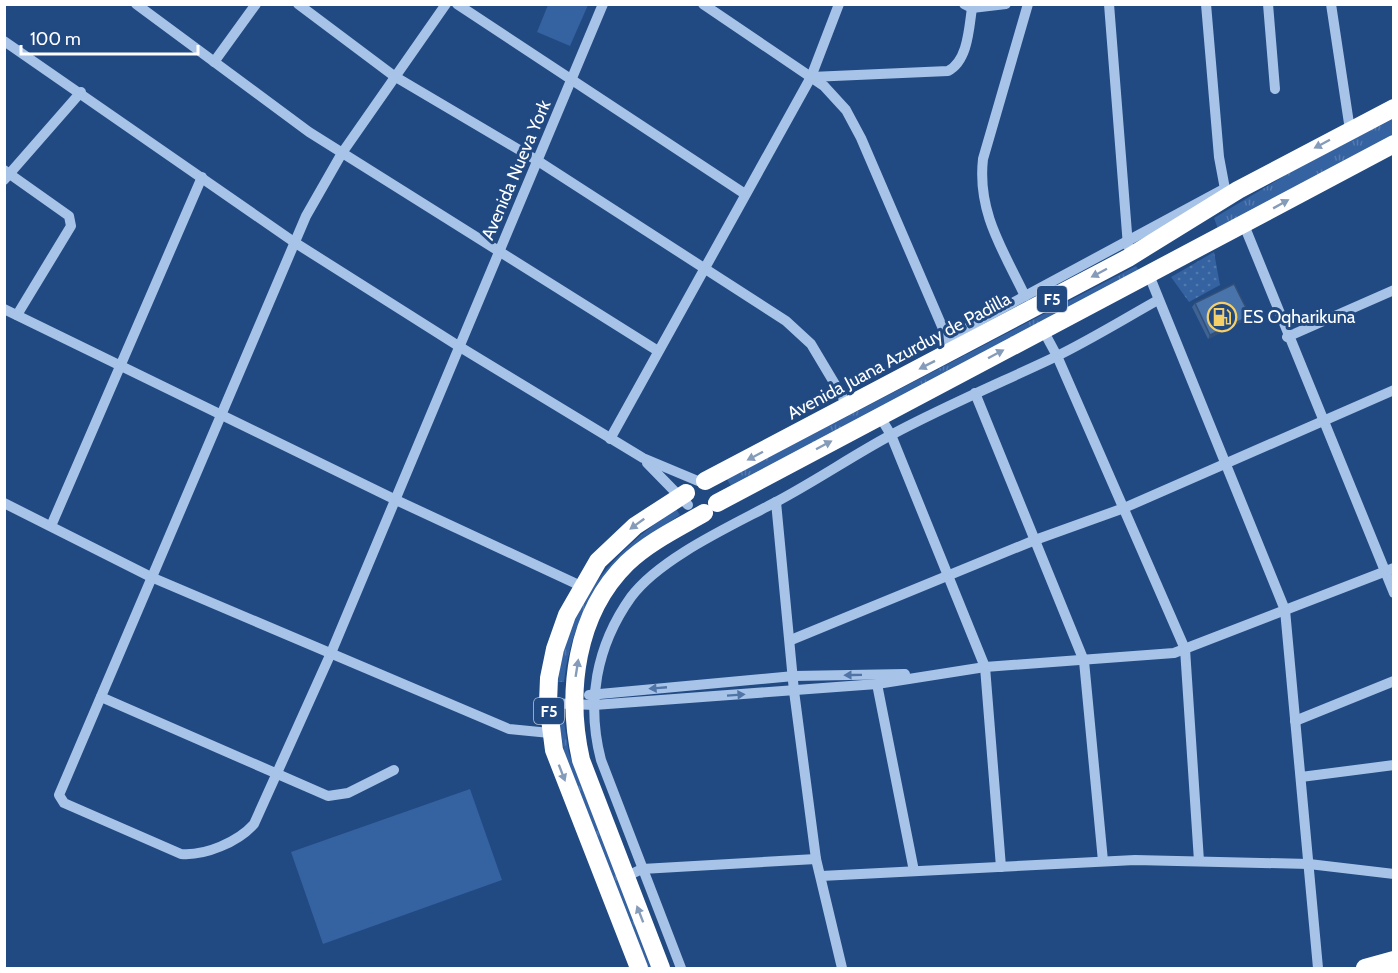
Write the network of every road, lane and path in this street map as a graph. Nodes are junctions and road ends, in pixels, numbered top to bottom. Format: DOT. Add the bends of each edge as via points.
graph roads {
  1 [pos="136,4"];
  2 [pos="256,4"];
  3 [pos="298,4"];
  4 [pos="446,4"];
  5 [pos="457,4"];
  6 [pos="603,4"];
  7 [pos="703,4"];
  8 [pos="839,4"];
  9 [pos="1006,4"];
  10 [pos="1028,4"];
  11 [pos="1109,4"];
  12 [pos="1206,4"];
  13 [pos="1268,4"];
  14 [pos="1331,4"];
  15 [pos="968,6"];
  16 [pos="4,41"];
  17 [pos="214,62"];
  18 [pos="394,76"];
  19 [pos="812,77"];
  20 [pos="571,82"];
  21 [pos="1275,89"];
  22 [pos="81,92"];
  23 [pos="1394,108"];
  24 [pos="1350,130"];
  25 [pos="1394,144"];
  26 [pos="342,153"];
  27 [pos="538,161"];
  28 [pos="6,174"];
  29 [pos="202,177"];
  30 [pos="1225,189"];
  31 [pos="745,194"];
  32 [pos="1203,213"];
  33 [pos="1244,225"];
  34 [pos="1216,240"];
  35 [pos="294,242"];
  36 [pos="1157,242"];
  37 [pos="1128,249"];
  38 [pos="500,252"];
  39 [pos="1168,265"];
  40 [pos="704,268"];
  41 [pos="1149,275"];
  42 [pos="1394,290"];
  43 [pos="1026,296"];
  44 [pos="1158,300"];
  45 [pos="4,309"];
  46 [pos="17,315"];
  47 [pos="1043,330"];
  48 [pos="1287,337"];
  49 [pos="950,345"];
  50 [pos="460,347"];
  51 [pos="658,351"];
  52 [pos="1057,356"];
  53 [pos="120,366"];
  54 [pos="1394,390"];
  55 [pos="975,393"];
  56 [pos="848,406"];
  57 [pos="221,414"];
  58 [pos="879,415"];
  59 [pos="1323,422"];
  60 [pos="891,435"];
  61 [pos="610,439"];
  62 [pos="643,458"];
  63 [pos="1226,465"];
  64 [pos="697,496"];
  65 [pos="396,500"];
  66 [pos="776,502"];
  67 [pos="4,503"];
  68 [pos="1124,508"];
  69 [pos="51,526"];
  70 [pos="1035,540"];
  71 [pos="1389,570"];
  72 [pos="152,577"];
  73 [pos="949,577"];
  74 [pos="581,586"];
  75 [pos="1394,593"];
  76 [pos="1285,610"];
  77 [pos="791,640"];
  78 [pos="1185,649"];
  79 [pos="331,653"];
  80 [pos="1084,661"];
  81 [pos="985,667"];
  82 [pos="932,674"];
  83 [pos="794,676"];
  84 [pos="1394,681"];
  85 [pos="877,684"];
  86 [pos="794,691"];
  87 [pos="101,697"];
  88 [pos="593,699"];
  89 [pos="573,702"];
  90 [pos="548,704"];
  91 [pos="1295,721"];
  92 [pos="550,733"];
  93 [pos="1394,765"];
  94 [pos="394,770"];
  95 [pos="277,774"];
  96 [pos="1301,777"];
  97 [pos="816,859"];
  98 [pos="1103,861"];
  99 [pos="1199,861"];
  100 [pos="1309,864"];
  101 [pos="1001,867"];
  102 [pos="914,871"];
  103 [pos="634,873"];
  104 [pos="1394,874"];
  105 [pos="820,876"];
  106 [pos="1394,960"];
  107 [pos="639,969"];
  108 [pos="661,969"];
  109 [pos="681,969"];
  110 [pos="842,969"];
  111 [pos="1317,969"];
  112 [pos="1365,969"];
  1 -- 17 [label="street"];
  2 -- 17 [label="street"];
  3 -- 18 [label="street"];
  4 -- 18 [label="street"];
  5 -- 20 [label="street"];
  6 -- 20 [label="street, Avenida Nueva York"];
  7 -- 19 [label="street"];
  8 -- 19 [label="street"];
  9 -- 15 [label="street"];
  10 -- 43 [label="street" via="983,159 981,178 988,220"];
  11 -- 37 [label="street"];
  12 -- 30 [label="street"];
  13 -- 21 [label="street"];
  14 -- 24 [label="street"];
  15 -- 19 [label="street" via="962,57 948,71"];
  16 -- 22 [label="street"];
  17 -- 26 [label="street"];
  18 -- 26 [label="street"];
  18 -- 27 [label="street"];
  19 -- 31 [label="street"];
  19 -- 49 [label="street" via="846,110 861,138"];
  20 -- 27 [label="street, Avenida Nueva York"];
  20 -- 31 [label="street"];
  22 -- 28 [label="street"];
  22 -- 29 [label="street"];
  23 -- 24 [label="highway, Avenida Juana Azurduy de Padilla / F5"];
  24 -- 32 [label="highway, Avenida Juana Azurduy de Padilla / F5, one-way"];
  33 -- 25 [label="highway, Avenida Juana Azurduy de Padilla / F5, one-way"];
  26 -- 35 [label="street"];
  26 -- 38 [label="street"];
  27 -- 38 [label="street, Avenida Nueva York"];
  27 -- 40 [label="street"];
  28 -- 46 [label="street" via="69,216 71,226"];
  29 -- 35 [label="street"];
  29 -- 53 [label="street"];
  30 -- 32 [label="street"];
  30 -- 37 [label="street"];
  31 -- 40 [label="street"];
  32 -- 34 [label="highway"];
  32 -- 36 [label="highway, Avenida Juana Azurduy de Padilla / F5"];
  33 -- 34 [label="highway, Avenida Juana Azurduy de Padilla / F5"];
  33 -- 48 [label="street"];
  34 -- 39 [label="highway, Avenida Juana Azurduy de Padilla / F5"];
  35 -- 50 [label="street"];
  35 -- 57 [label="street"];
  36 -- 37 [label="highway, Avenida Juana Azurduy de Padilla / F5"];
  36 -- 39 [label="highway"];
  37 -- 43 [label="street"];
  37 -- 49 [label="highway, Avenida Juana Azurduy de Padilla / F5, one-way"];
  38 -- 50 [label="street, Avenida Nueva York"];
  38 -- 51 [label="street"];
  39 -- 41 [label="highway, Avenida Juana Azurduy de Padilla / F5"];
  40 -- 51 [label="street"];
  40 -- 56 [label="street" via="798,331 821,359"];
  41 -- 44 [label="street"];
  41 -- 47 [label="highway, Avenida Juana Azurduy de Padilla / F5"];
  42 -- 48 [label="street"];
  43 -- 49 [label="street"];
  44 -- 52 [label="street"];
  44 -- 63 [label="street"];
  45 -- 46 [label="street"];
  46 -- 53 [label="street"];
  47 -- 52 [label="street"];
  58 -- 47 [label="highway, Avenida Juana Azurduy de Padilla / F5, one-way"];
  48 -- 59 [label="street"];
  49 -- 56 [label="highway, Avenida Juana Azurduy de Padilla / F5, one-way"];
  50 -- 61 [label="street"];
  50 -- 65 [label="street, Avenida Nueva York"];
  51 -- 61 [label="street"];
  52 -- 55 [label="street"];
  52 -- 68 [label="street"];
  53 -- 57 [label="street"];
  53 -- 69 [label="street"];
  54 -- 59 [label="street"];
  55 -- 60 [label="street"];
  55 -- 70 [label="street"];
  56 -- 64 [label="highway, Avenida Juana Azurduy de Padilla / F5, one-way"];
  57 -- 65 [label="street"];
  57 -- 72 [label="street"];
  58 -- 60 [label="street"];
  64 -- 58 [label="highway, Avenida Juana Azurduy de Padilla / F5, one-way"];
  59 -- 63 [label="street"];
  59 -- 71 [label="street"];
  60 -- 66 [label="street"];
  60 -- 73 [label="street"];
  61 -- 62 [label="street"];
  62 -- 64 [label="street"];
  62 -- 64 [label="street"];
  63 -- 68 [label="street"];
  63 -- 76 [label="street"];
  64 -- 74 [label="highway, Avenida Juana Azurduy de Padilla / F5, one-way" via="639,522 614,543"];
  89 -- 64 [label="highway, Avenida Juana Azurduy de Padilla / F5, one-way" via="584,634 607,587"];
  65 -- 74 [label="street"];
  65 -- 79 [label="street, Avenida Nueva York"];
  66 -- 77 [label="street"];
  66 -- 88 [label="street" via="670,562 632,596 611,634 599,666"];
  67 -- 69 [label="street"];
  68 -- 70 [label="street"];
  68 -- 78 [label="street"];
  69 -- 72 [label="street"];
  70 -- 73 [label="street"];
  70 -- 80 [label="street"];
  71 -- 75 [label="street"];
  71 -- 76 [label="street"];
  72 -- 79 [label="street"];
  72 -- 87 [label="street"];
  73 -- 77 [label="street"];
  73 -- 81 [label="street"];
  74 -- 90 [label="highway, Avenida Juana Azurduy de Padilla / F5" via="555,649"];
  76 -- 78 [label="street"];
  76 -- 91 [label="street"];
  77 -- 83 [label="street"];
  78 -- 80 [label="street"];
  78 -- 99 [label="street"];
  79 -- 92 [label="street" via="509,729"];
  79 -- 95 [label="street, Avenida Nueva York"];
  80 -- 81 [label="street"];
  80 -- 98 [label="street"];
  81 -- 82 [label="street"];
  81 -- 101 [label="street"];
  82 -- 83 [label="street, one-way"];
  82 -- 85 [label="street"];
  83 -- 86 [label="street"];
  83 -- 88 [label="street, one-way"];
  84 -- 91 [label="street"];
  85 -- 86 [label="street"];
  85 -- 102 [label="street"];
  88 -- 86 [label="street, one-way"];
  86 -- 97 [label="street"];
  87 -- 95 [label="street"];
  87 -- 95 [label="street, Avenida Nueva York" via="59,795 64,803 181,854 198,855 246,833"];
  88 -- 89 [label="street"];
  88 -- 103 [label="street" via="595,737"];
  89 -- 90 [label="street"];
  89 -- 103 [label="highway, Avenida Juana Azurduy de Padilla / F5" via="581,760"];
  90 -- 92 [label="highway, Avenida Juana Azurduy de Padilla / F5"];
  91 -- 96 [label="street"];
  92 -- 107 [label="highway, Avenida Juana Azurduy de Padilla / F5, one-way"];
  93 -- 96 [label="street"];
  94 -- 95 [label="street" via="348,794 328,796"];
  96 -- 100 [label="street"];
  97 -- 103 [label="street"];
  97 -- 105 [label="street"];
  98 -- 99 [label="street"];
  98 -- 101 [label="street"];
  99 -- 100 [label="street"];
  100 -- 104 [label="street"];
  100 -- 111 [label="street"];
  101 -- 102 [label="street"];
  102 -- 105 [label="street"];
  108 -- 103 [label="highway, Avenida Juana Azurduy de Padilla / F5, one-way"];
  103 -- 109 [label="street"];
  105 -- 110 [label="street"];
  106 -- 112 [label="highway"];
}
